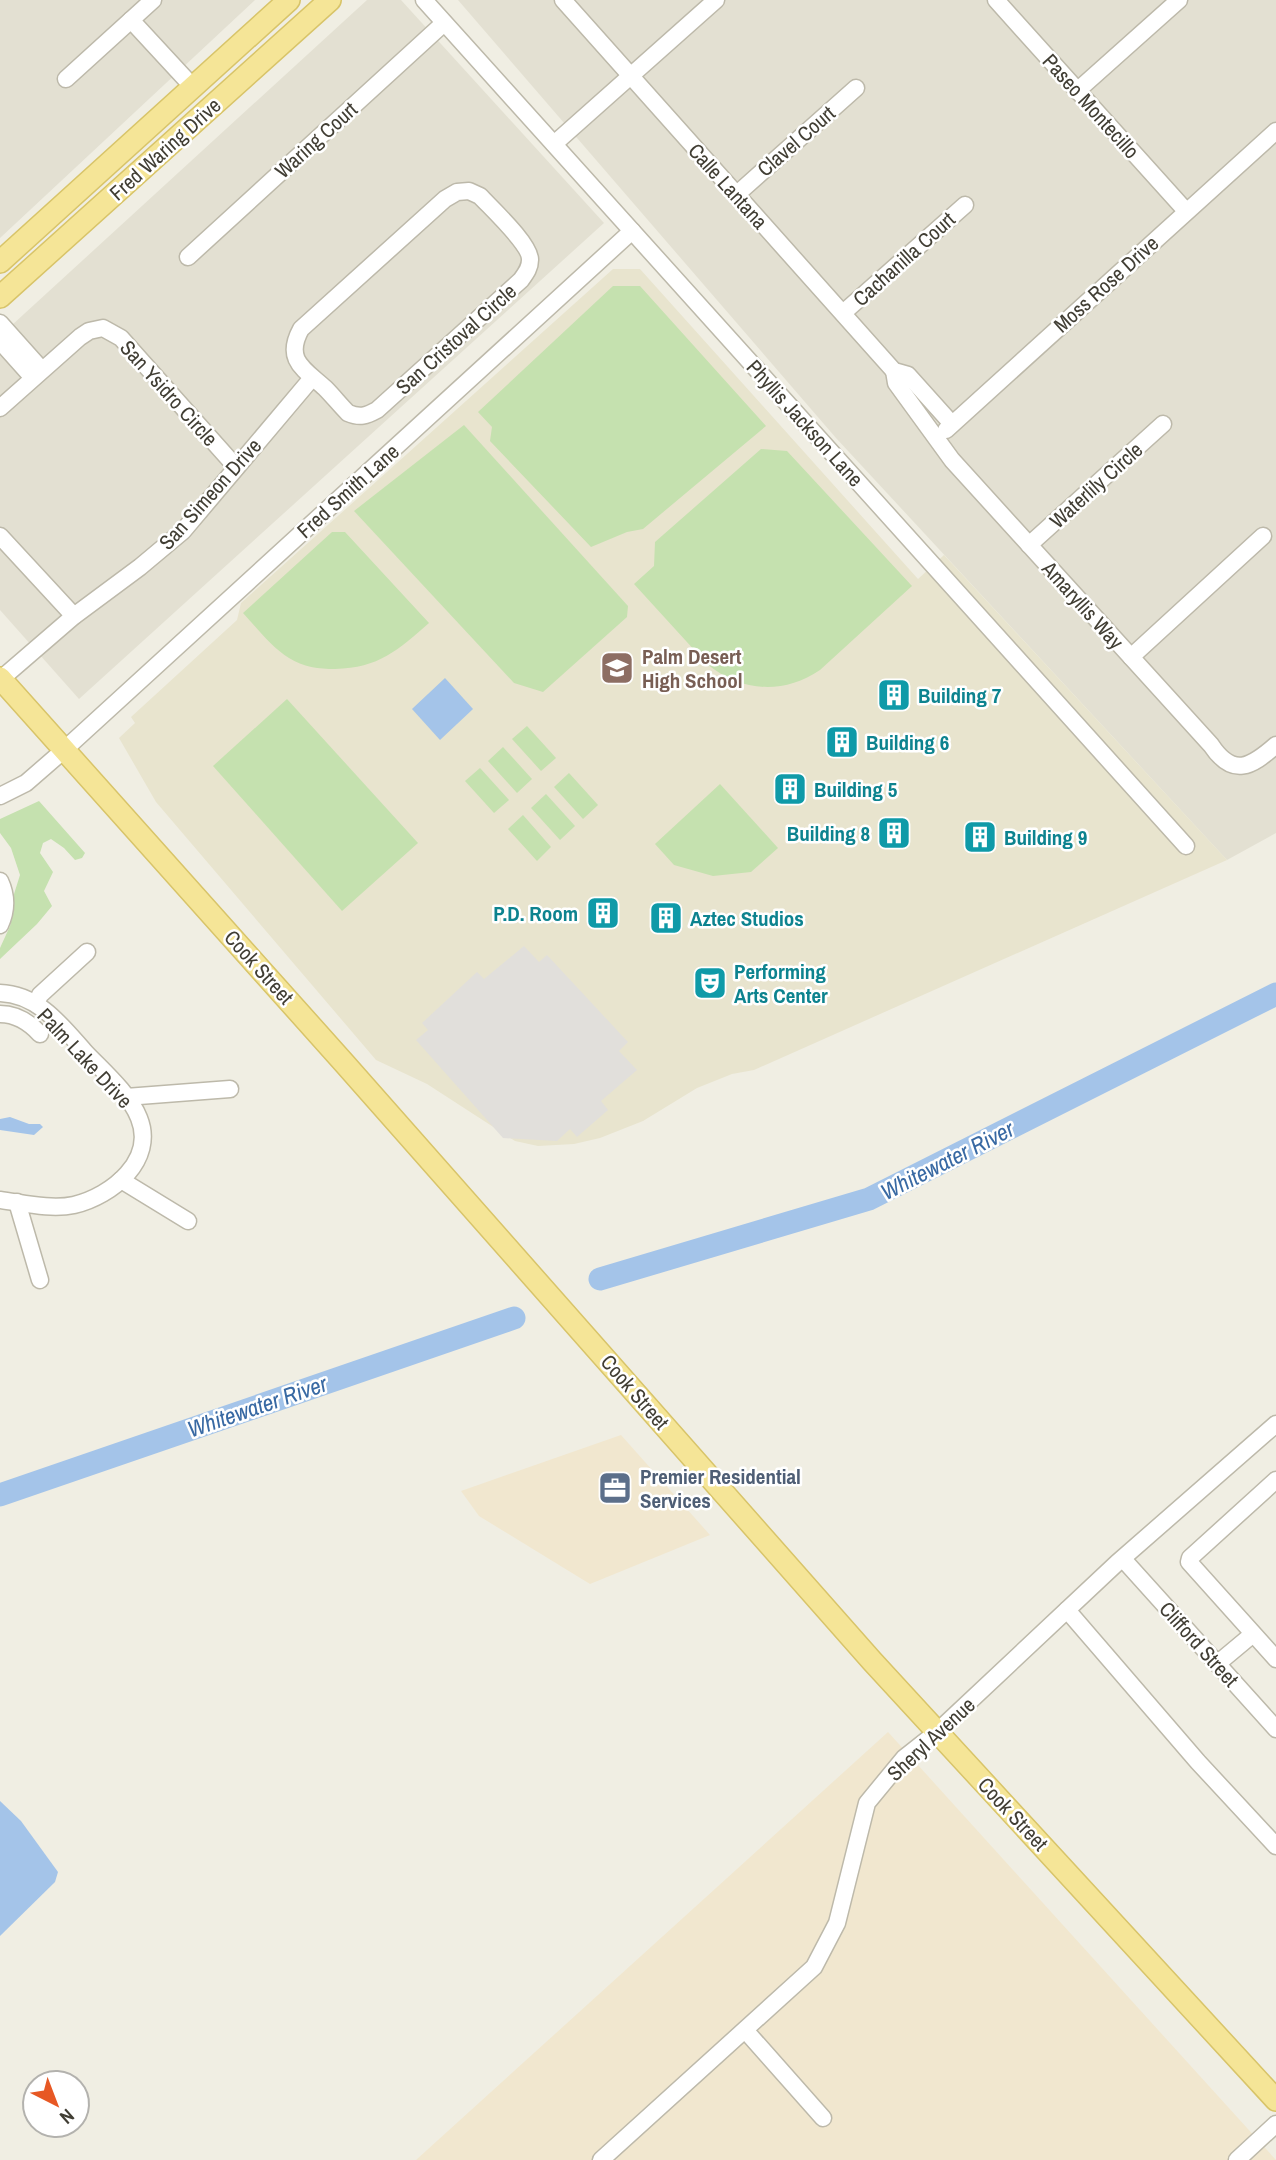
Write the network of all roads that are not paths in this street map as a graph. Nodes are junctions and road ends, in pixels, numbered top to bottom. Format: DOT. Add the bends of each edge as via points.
graph roads {
  1 [pos="153,0"];
  2 [pos="289,0"];
  3 [pos="330,0"];
  4 [pos="424,0"];
  5 [pos="563,0"];
  6 [pos="716,0"];
  7 [pos="996,0"];
  8 [pos="1179,0"];
  9 [pos="131,19"];
  10 [pos="444,23"];
  11 [pos="631,77"];
  12 [pos="66,79"];
  13 [pos="192,86"];
  14 [pos="856,88"];
  15 [pos="1077,91"];
  16 [pos="1276,131"];
  17 [pos="554,144"];
  18 [pos="736,195"];
  19 [pos="965,205"];
  20 [pos="1186,211"];
  21 [pos="94,214"];
  22 [pos="52,215"];
  23 [pos="632,231"];
  24 [pos="188,257"];
  25 [pos="0,262"];
  26 [pos="0,281"];
  27 [pos="0,297"];
  28 [pos="843,313"];
  29 [pos="0,323"];
  30 [pos="0,341"];
  31 [pos="894,371"];
  32 [pos="38,374"];
  33 [pos="312,378"];
  34 [pos="0,408"];
  35 [pos="1163,424"];
  36 [pos="952,425"];
  37 [pos="937,438"];
  38 [pos="236,467"];
  39 [pos="0,536"];
  40 [pos="1263,536"];
  41 [pos="1029,545"];
  42 [pos="74,616"];
  43 [pos="1130,657"];
  44 [pos="1,679"];
  45 [pos="1276,745"];
  46 [pos="64,750"];
  47 [pos="0,796"];
  48 [pos="1186,846"];
  49 [pos="0,881"];
  50 [pos="0,925"];
  51 [pos="87,952"];
  52 [pos="0,993"];
  53 [pos="36,1004"];
  54 [pos="0,1014"];
  55 [pos="40,1034"];
  56 [pos="230,1089"];
  57 [pos="126,1097"];
  58 [pos="121,1180"];
  59 [pos="0,1200"];
  60 [pos="17,1202"];
  61 [pos="188,1221"];
  62 [pos="40,1280"];
  63 [pos="1276,1424"];
  64 [pos="1276,1480"];
  65 [pos="1123,1559"];
  66 [pos="1067,1610"];
  67 [pos="1253,1634"];
  68 [pos="1276,1659"];
  69 [pos="1217,1664"];
  70 [pos="1276,1729"];
  71 [pos="937,1732"];
  72 [pos="1276,1846"];
  73 [pos="744,2030"];
  74 [pos="1276,2100"];
  75 [pos="823,2118"];
  76 [pos="1276,2123"];
  77 [pos="601,2160"];
  78 [pos="1237,2160"];
  1 -- 9 [label="street"];
  2 -- 13 [label="main road, Fred Waring Drive"];
  3 -- 21 [label="main road, Fred Waring Drive"];
  4 -- 10 [label="street, Phyllis Jackson Lane"];
  5 -- 11 [label="street, Calle Lantana"];
  6 -- 11 [label="street"];
  7 -- 15 [label="street, Paseo Montecillo"];
  8 -- 15 [label="street"];
  9 -- 12 [label="street"];
  9 -- 13 [label="street"];
  10 -- 17 [label="street, Phyllis Jackson Lane"];
  10 -- 24 [label="street, Waring Court"];
  11 -- 17 [label="street"];
  11 -- 18 [label="street, Calle Lantana"];
  13 -- 21 [label="main road" via="198,102 102,190"];
  13 -- 22 [label="main road, Fred Waring Drive"];
  14 -- 18 [label="street, Clavel Court"];
  15 -- 20 [label="street, Paseo Montecillo"];
  16 -- 20 [label="street, Moss Rose Drive"];
  17 -- 23 [label="street, Phyllis Jackson Lane"];
  18 -- 28 [label="street, Calle Lantana"];
  19 -- 28 [label="street, Cachanilla Court"];
  20 -- 36 [label="street, Moss Rose Drive"];
  21 -- 27 [label="main road, Fred Waring Drive"];
  22 -- 25 [label="main road, Fred Waring Drive"];
  22 -- 26 [label="main road" via="29,252"];
  23 -- 46 [label="street, Fred Smith Lane"];
  23 -- 48 [label="street, Phyllis Jackson Lane"];
  28 -- 31 [label="street, Calle Lantana"];
  29 -- 32 [label="street"];
  30 -- 32 [label="street"];
  31 -- 36 [label="street, Calle Lantana" via="908,375"];
  31 -- 37 [label="street, Calle Lantana" via="896,383"];
  32 -- 34 [label="street, San Ysidro Circle"];
  32 -- 38 [label="street, San Ysidro Circle" via="89,331 112,331"];
  33 -- 33 [label="street, San Cristoval Circle" via="356,417 377,410 521,280 531,257 526,246 480,196 457,192 445,199 301,329 294,354"];
  33 -- 38 [label="street, San Simeon Drive"];
  35 -- 41 [label="street, Waterlily Circle"];
  36 -- 37 [label="street, Moss Rose Drive"];
  37 -- 41 [label="street, Amaryllis Way"];
  38 -- 42 [label="street, San Simeon Drive" via="183,531"];
  39 -- 42 [label="street"];
  40 -- 43 [label="street"];
  41 -- 43 [label="street, Amaryllis Way"];
  42 -- 44 [label="street, San Simeon Drive"];
  43 -- 45 [label="street, Amaryllis Way" via="1219,757 1234,766 1248,766"];
  44 -- 46 [label="main road, Cook Street"];
  46 -- 47 [label="street, Fred Smith Lane" via="26,783"];
  46 -- 71 [label="main road, Cook Street"];
  49 -- 50 [label="street" via="6,901"];
  51 -- 53 [label="street"];
  52 -- 53 [label="street, Palm Lake Drive"];
  53 -- 57 [label="street, Palm Lake Drive" via="49,1012"];
  54 -- 55 [label="street" via="19,1017"];
  56 -- 57 [label="street"];
  57 -- 58 [label="street, Palm Lake Drive" via="139,1117 144,1139 138,1160"];
  58 -- 60 [label="street, Palm Lake Drive" via="97,1197 74,1205"];
  58 -- 61 [label="street"];
  59 -- 60 [label="street, Palm Lake Drive"];
  60 -- 62 [label="street"];
  63 -- 65 [label="street, Sheryl Avenue"];
  64 -- 67 [label="street" via="1189,1560"];
  65 -- 66 [label="street, Sheryl Avenue"];
  65 -- 69 [label="street, Clifford Street"];
  66 -- 71 [label="street, Sheryl Avenue"];
  66 -- 72 [label="street"];
  67 -- 68 [label="street"];
  67 -- 69 [label="street"];
  69 -- 70 [label="street, Clifford Street"];
  71 -- 73 [label="street, Sheryl Avenue" via="904,1758 867,1803 837,1923 814,1967"];
  71 -- 74 [label="main road, Cook Street"];
  73 -- 75 [label="street"];
  73 -- 77 [label="street, Sheryl Avenue"];
  76 -- 78 [label="street"];
}
